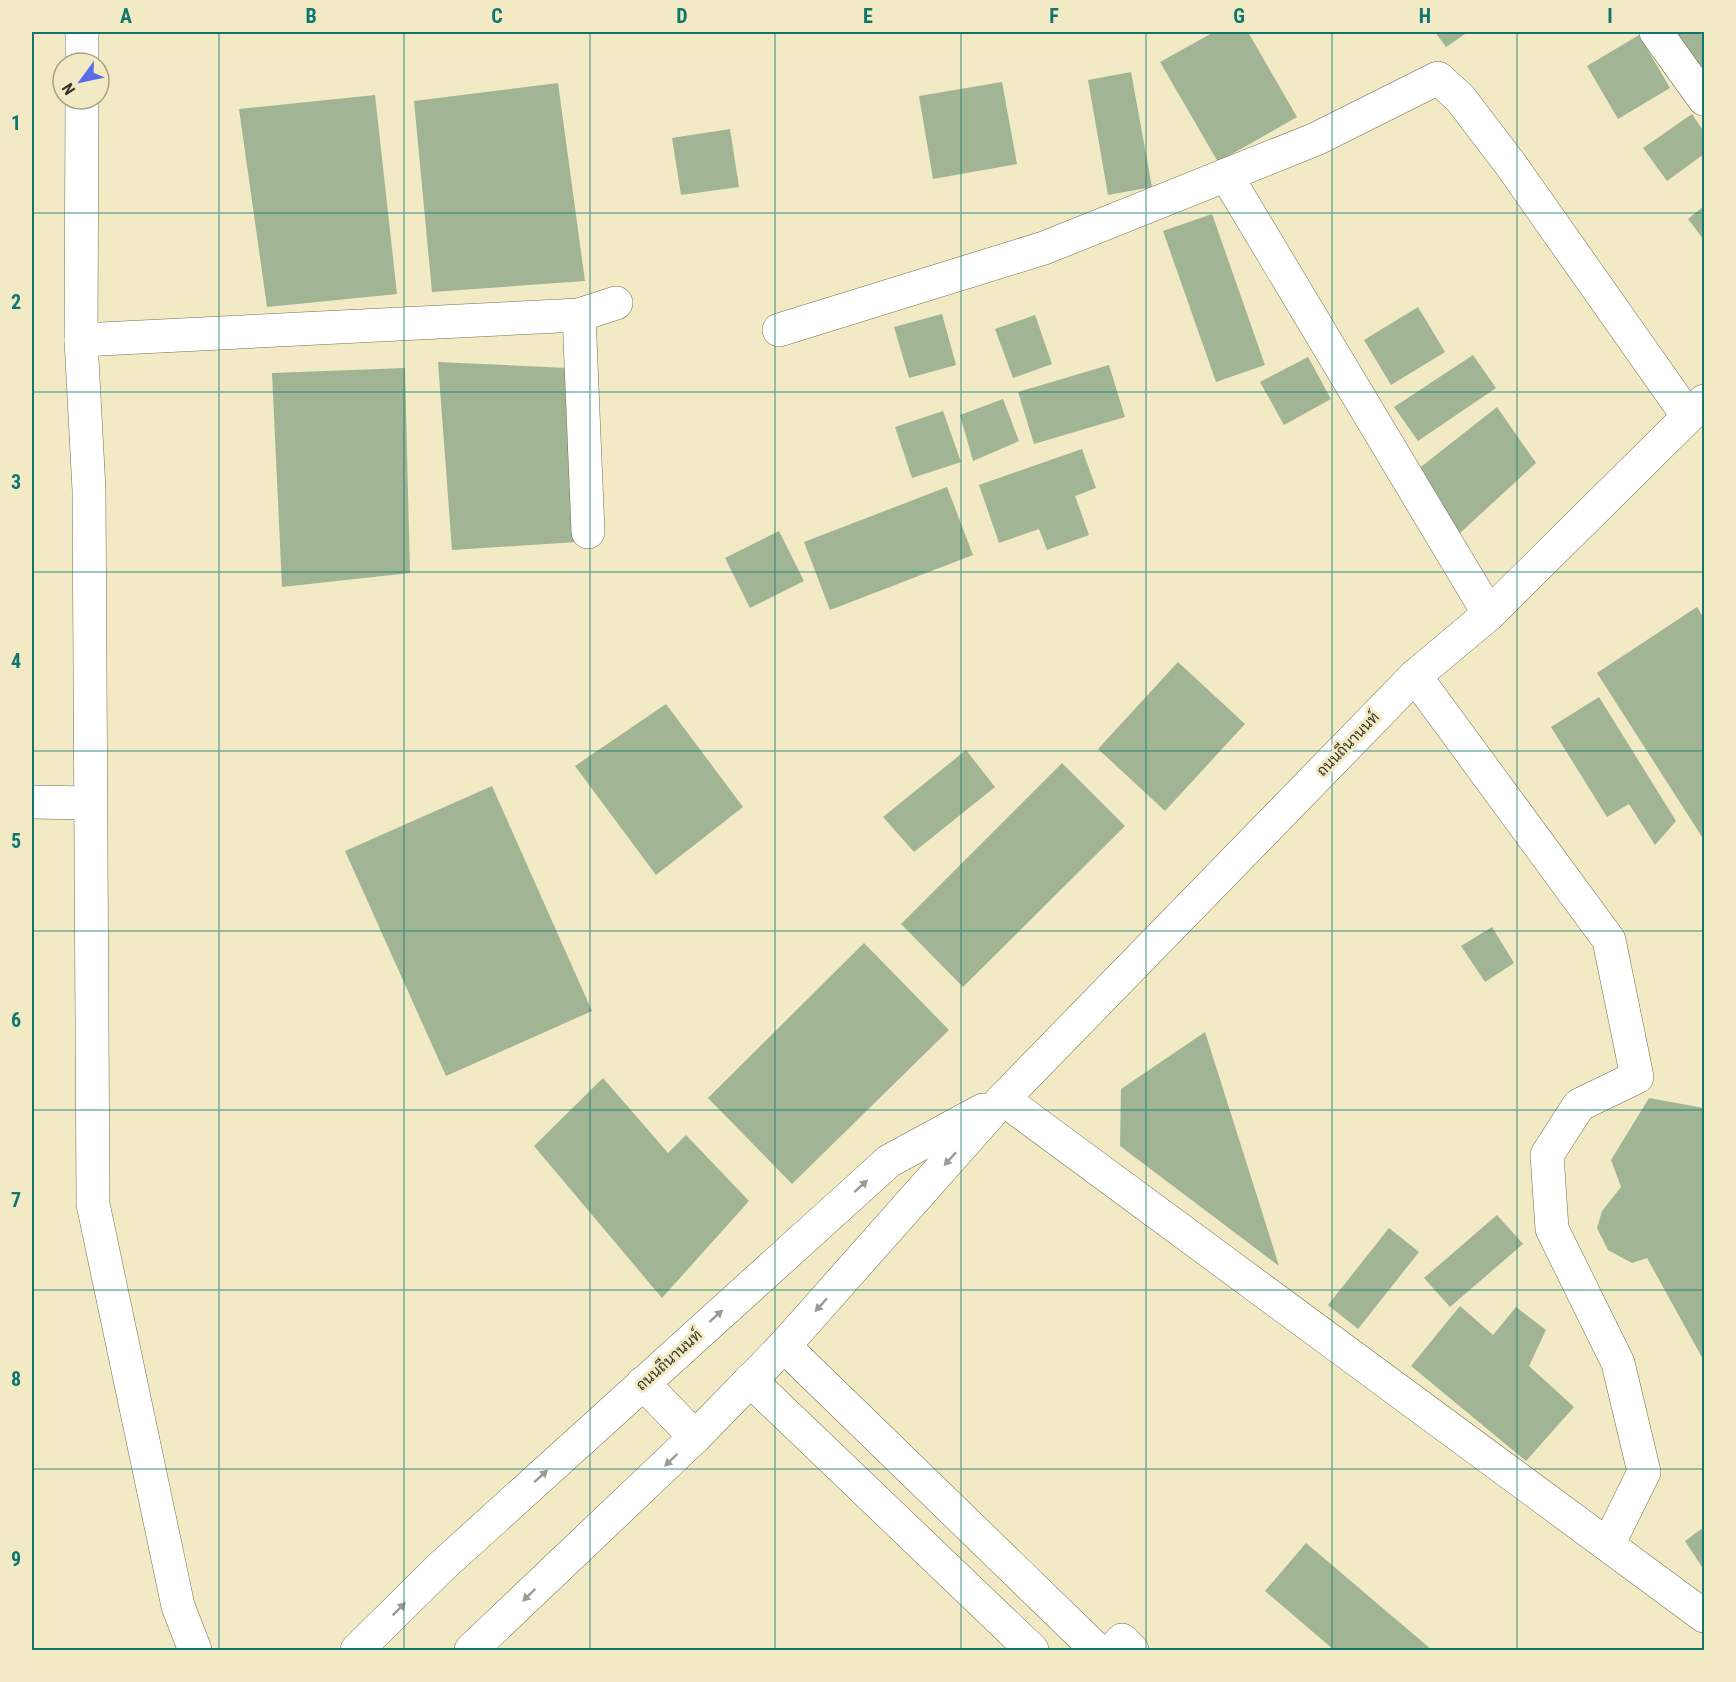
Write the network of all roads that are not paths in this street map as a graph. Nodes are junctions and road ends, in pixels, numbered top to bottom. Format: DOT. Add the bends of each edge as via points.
graph roads {
  1 [pos="82,32"];
  2 [pos="1656,32"];
  3 [pos="82,51"];
  4 [pos="1704,99"];
  5 [pos="82,111"];
  6 [pos="1226,175"];
  7 [pos="616,303"];
  8 [pos="579,315"];
  9 [pos="778,330"];
  10 [pos="81,340"];
  11 [pos="1696,408"];
  12 [pos="588,532"];
  13 [pos="1489,614"];
  14 [pos="1415,676"];
  15 [pos="32,802"];
  16 [pos="90,803"];
  17 [pos="1003,1099"];
  18 [pos="784,1346"];
  19 [pos="750,1380"];
  20 [pos="643,1383"];
  21 [pos="695,1437"];
  22 [pos="1608,1545"];
  23 [pos="1704,1616"];
  24 [pos="195,1650"];
  25 [pos="357,1650"];
  26 [pos="471,1650"];
  27 [pos="1032,1650"];
  28 [pos="1097,1650"];
  29 [pos="1113,1650"];
  30 [pos="1132,1650"];
  1 -- 3 [label="street"];
  2 -- 4 [label="street"];
  5 -- 10 [label="street"];
  6 -- 9 [label="street" via="1044,248"];
  6 -- 11 [label="street" via="1316,139 1437,78 1460,98"];
  6 -- 13 [label="street"];
  7 -- 8 [label="street"];
  8 -- 10 [label="street"];
  8 -- 12 [label="street"];
  10 -- 16 [label="street" via="88,490"];
  11 -- 13 [label="street, ถนนถีนานนท์"];
  13 -- 14 [label="street, ถนนถีนานนท์"];
  14 -- 17 [label="street, ถนนถีนานนท์"];
  14 -- 22 [label="street" via="1609,940 1637,1077 1579,1105 1547,1155 1552,1229 1618,1363 1644,1472"];
  15 -- 16 [label="street"];
  16 -- 24 [label="street" via="93,1204 178,1606"];
  17 -- 18 [label="street, ถนนถีนานนท์, one-way"];
  20 -- 17 [label="street, ถนนถีนานนท์, one-way" via="889,1161"];
  17 -- 22 [label="street"];
  18 -- 19 [label="street, ถนนถีนานนท์"];
  18 -- 28 [label="street"];
  19 -- 21 [label="street, ถนนถีนานนท์"];
  19 -- 27 [label="street"];
  20 -- 21 [label="street"];
  25 -- 20 [label="street, ถนนถีนานนท์, one-way" via="442,1566"];
  21 -- 26 [label="street, ถนนถีนานนท์, one-way"];
  22 -- 23 [label="street"];
  29 -- 30 [label="street" via="1122,1640"];
}
